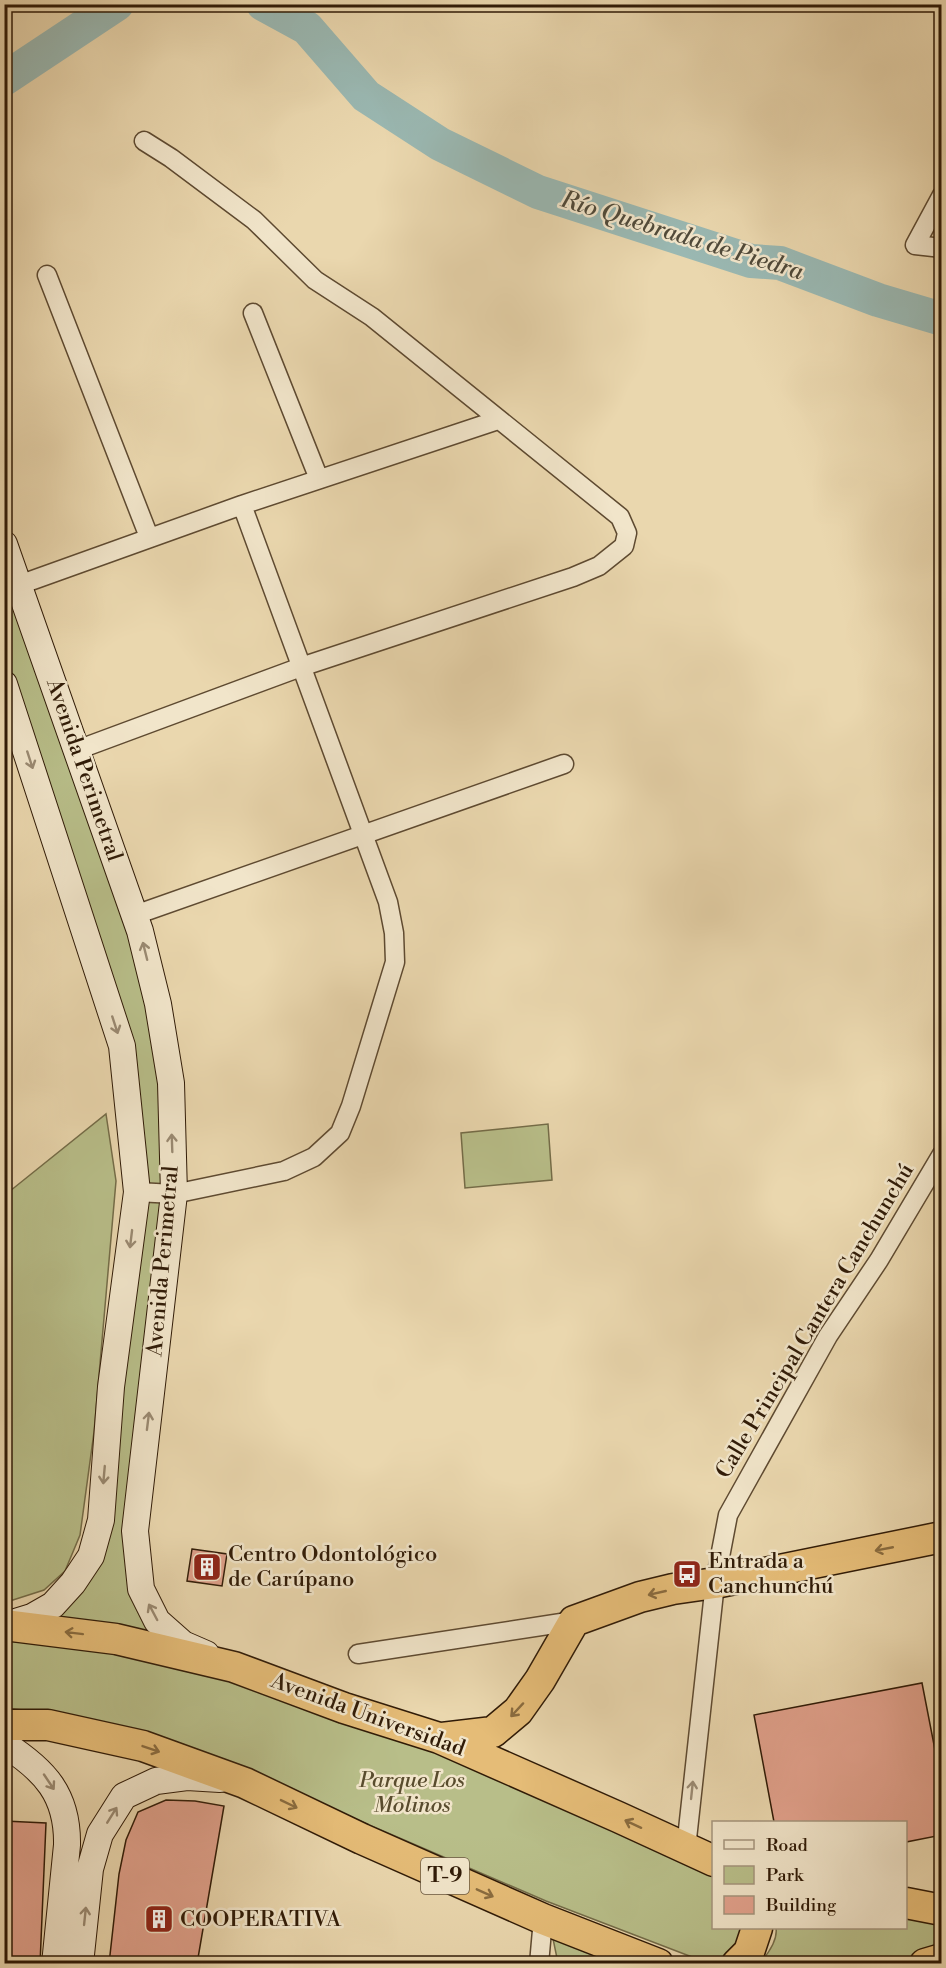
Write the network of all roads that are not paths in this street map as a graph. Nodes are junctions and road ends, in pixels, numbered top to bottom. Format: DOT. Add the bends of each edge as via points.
graph roads {
  1 [pos="144,141"];
  2 [pos="942,195"];
  3 [pos="942,248"];
  4 [pos="47,275"];
  5 [pos="253,313"];
  6 [pos="498,420"];
  7 [pos="319,479"];
  8 [pos="242,505"];
  9 [pos="149,537"];
  10 [pos="4,544"];
  11 [pos="15,592"];
  12 [pos="301,667"];
  13 [pos="4,684"];
  14 [pos="77,750"];
  15 [pos="564,764"];
  16 [pos="363,835"];
  17 [pos="135,915"];
  18 [pos="942,1154"];
  19 [pos="137,1192"];
  20 [pos="174,1194"];
  21 [pos="942,1537"];
  22 [pos="715,1583"];
  23 [pos="574,1621"];
  24 [pos="5,1625"];
  25 [pos="358,1654"];
  26 [pos="234,1667"];
  27 [pos="4,1725"];
  28 [pos="439,1738"];
  29 [pos="4,1744"];
  30 [pos="236,1780"];
  31 [pos="686,1848"];
  32 [pos="712,1860"];
  33 [pos="907,1904"];
  34 [pos="942,1910"];
  35 [pos="543,1919"];
  36 [pos="757,1929"];
  37 [pos="942,1959"];
  38 [pos="55,1964"];
  39 [pos="80,1964"];
  40 [pos="539,1964"];
  41 [pos="658,1964"];
  42 [pos="737,1964"];
  43 [pos="925,1964"];
  1 -- 6 [label="street" via="254,220 315,280 372,317"];
  2 -- 3 [label="street" via="915,245"];
  4 -- 9 [label="street"];
  5 -- 7 [label="street"];
  6 -- 7 [label="street"];
  6 -- 12 [label="street" via="620,517 627,533 624,546 599,566 573,577"];
  7 -- 8 [label="street"];
  8 -- 9 [label="street"];
  8 -- 12 [label="street"];
  9 -- 11 [label="street"];
  10 -- 11 [label="main road, Avenida Perimetral"];
  11 -- 14 [label="main road, Avenida Perimetral"];
  12 -- 14 [label="street"];
  12 -- 16 [label="street"];
  13 -- 19 [label="main road, Avenida Perimetral, one-way" via="122,1046"];
  14 -- 17 [label="main road, Avenida Perimetral"];
  15 -- 16 [label="street"];
  16 -- 17 [label="street"];
  16 -- 20 [label="street" via="388,902 395,962 340,1133 314,1157 284,1171"];
  20 -- 17 [label="main road, Avenida Perimetral, one-way" via="171,1083 158,1004"];
  18 -- 22 [label="street, Calle Principal Cantera Canchunchú" via="828,1336 728,1515"];
  19 -- 20 [label="street"];
  19 -- 24 [label="main road, Avenida Perimetral, one-way" via="111,1388 101,1520 92,1556 53,1605"];
  26 -- 20 [label="main road, Avenida Perimetral, one-way" via="183,1644 158,1621 141,1589 135,1531"];
  21 -- 22 [label="highway, one-way"];
  22 -- 23 [label="highway, one-way" via="640,1597"];
  31 -- 22 [label="street, Calle Principal Cantera Canchunchú, one-way"];
  23 -- 25 [label="street"];
  23 -- 28 [label="highway, one-way" via="518,1711 493,1732"];
  26 -- 24 [label="highway, Avenida Universidad, one-way" via="116,1639"];
  26 -- 28 [label="highway, Avenida Universidad"];
  27 -- 30 [label="highway, T-9, one-way" via="48,1725 142,1746"];
  31 -- 28 [label="highway, Avenida Universidad, one-way"];
  29 -- 38 [label="main road, one-way" via="45,1775 59,1799 68,1828"];
  30 -- 35 [label="highway, T-9, one-way"];
  39 -- 30 [label="main road, one-way" via="90,1869 100,1834 124,1796 156,1781 188,1777"];
  31 -- 32 [label="highway, Avenida Universidad"];
  33 -- 34 [label="highway"];
  35 -- 40 [label="street"];
  35 -- 41 [label="highway, T-9"];
  36 -- 42 [label="highway" via="749,1952"];
  37 -- 43 [label="highway"];
}
